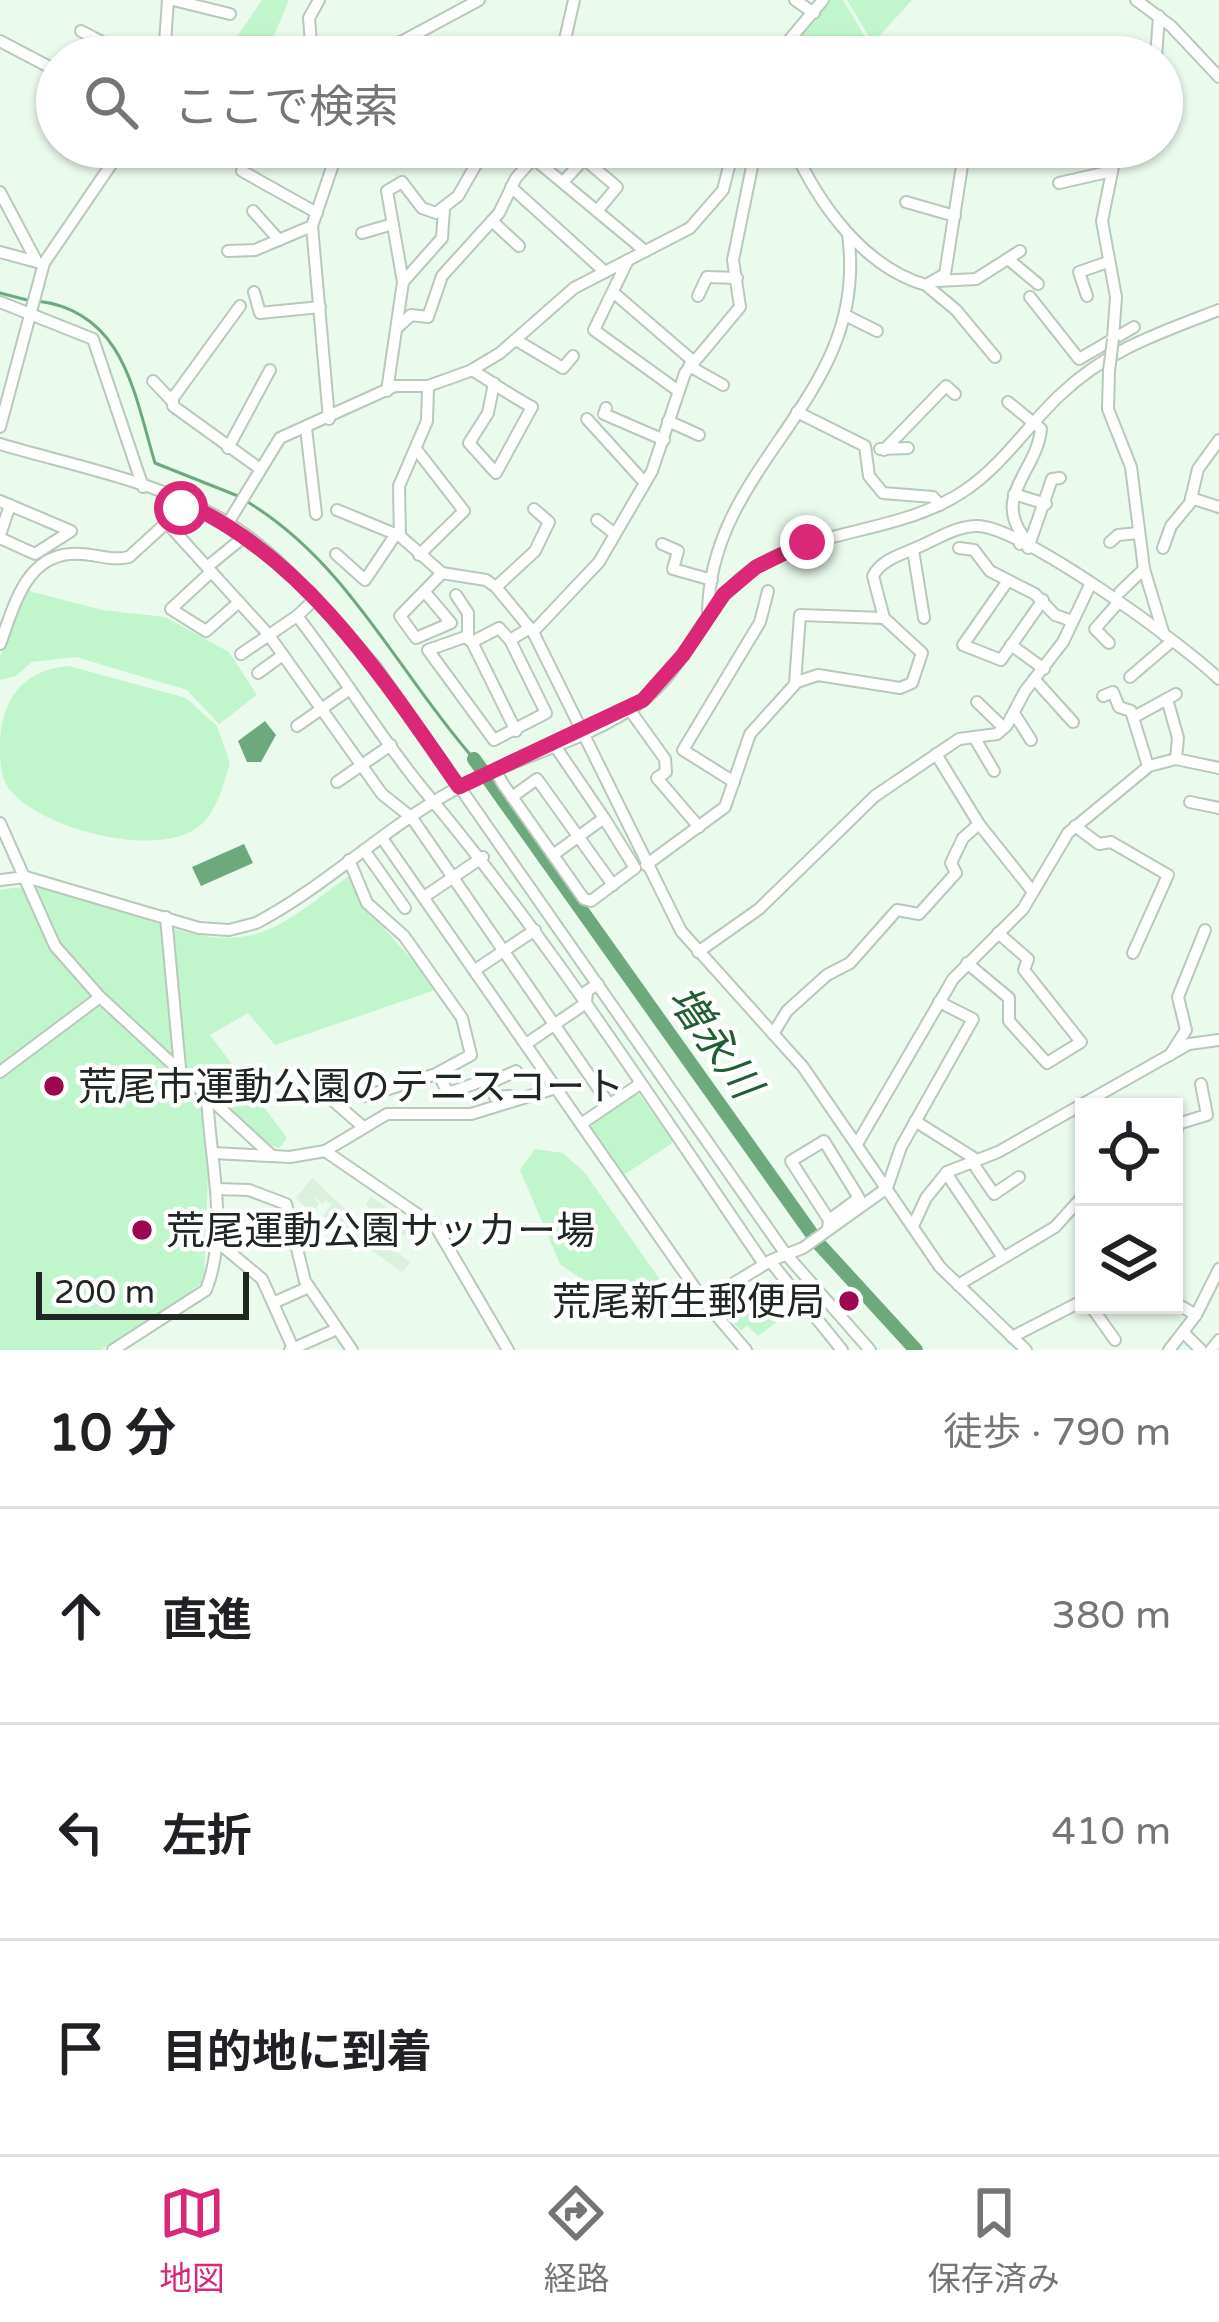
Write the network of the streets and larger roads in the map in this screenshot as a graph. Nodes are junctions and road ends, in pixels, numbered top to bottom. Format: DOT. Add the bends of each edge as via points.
graph roads {
  1 [pos="171,0"];
  2 [pos="319,0"];
  3 [pos="479,0"];
  4 [pos="574,0"];
  5 [pos="795,0"];
  6 [pos="823,0"];
  7 [pos="1136,0"];
  8 [pos="1155,8"];
  9 [pos="814,13"];
  10 [pos="230,14"];
  11 [pos="81,31"];
  12 [pos="90,36"];
  13 [pos="167,36"];
  14 [pos="310,36"];
  15 [pos="412,36"];
  16 [pos="566,36"];
  17 [pos="794,36"];
  18 [pos="1181,36"];
  19 [pos="1183,38"];
  20 [pos="0,41"];
  21 [pos="36,60"];
  22 [pos="1219,77"];
  23 [pos="108,168"];
  24 [pos="335,168"];
  25 [pos="474,168"];
  26 [pos="526,168"];
  27 [pos="545,168"];
  28 [pos="575,168"];
  29 [pos="595,168"];
  30 [pos="729,168"];
  31 [pos="752,168"];
  32 [pos="802,168"];
  33 [pos="960,168"];
  34 [pos="1113,168"];
  35 [pos="242,171"];
  36 [pos="1112,171"];
  37 [pos="562,182"];
  38 [pos="1059,183"];
  39 [pos="512,187"];
  40 [pos="0,192"];
  41 [pos="906,202"];
  42 [pos="444,209"];
  43 [pos="253,211"];
  44 [pos="597,211"];
  45 [pos="317,213"];
  46 [pos="955,217"];
  47 [pos="492,221"];
  48 [pos="393,224"];
  49 [pos="312,226"];
  50 [pos="362,233"];
  51 [pos="848,235"];
  52 [pos="279,240"];
  53 [pos="519,246"];
  54 [pos="228,251"];
  55 [pos="645,251"];
  56 [pos="1019,251"];
  57 [pos="0,252"];
  58 [pos="628,260"];
  59 [pos="1008,260"];
  60 [pos="40,262"];
  61 [pos="1108,262"];
  62 [pos="605,272"];
  63 [pos="737,278"];
  64 [pos="403,282"];
  65 [pos="932,283"];
  66 [pos="1038,284"];
  67 [pos="254,292"];
  68 [pos="614,293"];
  69 [pos="698,296"];
  70 [pos="1087,296"];
  71 [pos="1030,297"];
  72 [pos="0,302"];
  73 [pos="240,306"];
  74 [pos="320,307"];
  75 [pos="30,308"];
  76 [pos="1219,310"];
  77 [pos="848,316"];
  78 [pos="1134,327"];
  79 [pos="397,328"];
  80 [pos="877,332"];
  81 [pos="1113,337"];
  82 [pos="516,340"];
  83 [pos="994,351"];
  84 [pos="573,356"];
  85 [pos="691,363"];
  86 [pos="270,370"];
  87 [pos="472,370"];
  88 [pos="938,375"];
  89 [pos="153,381"];
  90 [pos="494,383"];
  91 [pos="723,385"];
  92 [pos="428,386"];
  93 [pos="677,390"];
  94 [pos="387,391"];
  95 [pos="173,402"];
  96 [pos="1008,402"];
  97 [pos="797,412"];
  98 [pos="604,414"];
  99 [pos="329,419"];
  100 [pos="587,419"];
  101 [pos="668,421"];
  102 [pos="1032,425"];
  103 [pos="0,427"];
  104 [pos="306,428"];
  105 [pos="700,435"];
  106 [pos="664,440"];
  107 [pos="1219,440"];
  108 [pos="0,444"];
  109 [pos="866,446"];
  110 [pos="228,448"];
  111 [pos="908,448"];
  112 [pos="416,449"];
  113 [pos="884,450"];
  114 [pos="259,468"];
  115 [pos="496,473"];
  116 [pos="1060,478"];
  117 [pos="645,483"];
  118 [pos="507,484"];
  119 [pos="143,487"];
  120 [pos="1014,494"];
  121 [pos="1191,498"];
  122 [pos="5,503"];
  123 [pos="187,504"];
  124 [pos="1046,504"];
  125 [pos="940,505"];
  126 [pos="463,507"];
  127 [pos="1219,507"];
  128 [pos="337,509"];
  129 [pos="534,509"];
  130 [pos="316,514"];
  131 [pos="475,520"];
  132 [pos="597,520"];
  133 [pos="166,523"];
  134 [pos="228,523"];
  135 [pos="1139,532"];
  136 [pos="615,534"];
  137 [pos="398,535"];
  138 [pos="0,536"];
  139 [pos="245,536"];
  140 [pos="1110,542"];
  141 [pos="662,544"];
  142 [pos="1024,546"];
  143 [pos="959,548"];
  144 [pos="1163,548"];
  145 [pos="913,550"];
  146 [pos="336,554"];
  147 [pos="419,555"];
  148 [pos="209,569"];
  149 [pos="1144,569"];
  150 [pos="442,573"];
  151 [pos="367,578"];
  152 [pos="712,580"];
  153 [pos="1007,582"];
  154 [pos="1090,585"];
  155 [pos="496,587"];
  156 [pos="378,589"];
  157 [pos="424,591"];
  158 [pos="768,591"];
  159 [pos="456,595"];
  160 [pos="1119,598"];
  161 [pos="314,600"];
  162 [pos="1043,600"];
  163 [pos="239,602"];
  164 [pos="708,615"];
  165 [pos="297,616"];
  166 [pos="884,618"];
  167 [pos="924,618"];
  168 [pos="1072,621"];
  169 [pos="532,630"];
  170 [pos="268,635"];
  171 [pos="1168,638"];
  172 [pos="470,640"];
  173 [pos="509,640"];
  174 [pos="1109,643"];
  175 [pos="0,644"];
  176 [pos="1012,645"];
  177 [pos="241,654"];
  178 [pos="283,655"];
  179 [pos="1044,668"];
  180 [pos="258,673"];
  181 [pos="556,676"];
  182 [pos="1130,676"];
  183 [pos="1035,680"];
  184 [pos="1219,680"];
  185 [pos="795,683"];
  186 [pos="534,688"];
  187 [pos="350,689"];
  188 [pos="1103,696"];
  189 [pos="977,702"];
  190 [pos="322,709"];
  191 [pos="629,710"];
  192 [pos="1015,716"];
  193 [pos="1134,717"];
  194 [pos="1072,722"];
  195 [pos="297,726"];
  196 [pos="1004,728"];
  197 [pos="516,731"];
  198 [pos="584,732"];
  199 [pos="974,737"];
  200 [pos="1031,740"];
  201 [pos="391,745"];
  202 [pos="555,746"];
  203 [pos="936,754"];
  204 [pos="1176,760"];
  205 [pos="565,764"];
  206 [pos="362,765"];
  207 [pos="1148,766"];
  208 [pos="1219,768"];
  209 [pos="994,771"];
  210 [pos="496,772"];
  211 [pos="537,779"];
  212 [pos="338,782"];
  213 [pos="734,782"];
  214 [pos="459,787"];
  215 [pos="512,797"];
  216 [pos="435,802"];
  217 [pos="1190,802"];
  218 [pos="1219,808"];
  219 [pos="412,818"];
  220 [pos="604,818"];
  221 [pos="0,824"];
  222 [pos="979,824"];
  223 [pos="1075,826"];
  224 [pos="699,827"];
  225 [pos="578,837"];
  226 [pos="382,838"];
  227 [pos="364,850"];
  228 [pos="554,855"];
  229 [pos="483,857"];
  230 [pos="349,860"];
  231 [pos="646,865"];
  232 [pos="26,877"];
  233 [pos="454,878"];
  234 [pos="0,880"];
  235 [pos="613,885"];
  236 [pos="1033,892"];
  237 [pos="424,897"];
  238 [pos="405,908"];
  239 [pos="166,916"];
  240 [pos="1205,929"];
  241 [pos="535,930"];
  242 [pos="998,933"];
  243 [pos="504,952"];
  244 [pos="698,952"];
  245 [pos="1133,953"];
  246 [pos="967,964"];
  247 [pos="475,970"];
  248 [pos="1024,970"];
  249 [pos="598,984"];
  250 [pos="100,997"];
  251 [pos="1009,998"];
  252 [pos="939,1002"];
  253 [pos="586,1004"];
  254 [pos="554,1023"];
  255 [pos="773,1034"];
  256 [pos="1219,1040"];
  257 [pos="526,1044"];
  258 [pos="1170,1054"];
  259 [pos="180,1068"];
  260 [pos="517,1071"];
  261 [pos="0,1072"];
  262 [pos="438,1073"];
  263 [pos="490,1083"];
  264 [pos="640,1084"];
  265 [pos="1201,1084"];
  266 [pos="399,1085"];
  267 [pos="556,1088"];
  268 [pos="206,1093"];
  269 [pos="366,1096"];
  270 [pos="330,1098"];
  271 [pos="524,1098"];
  272 [pos="609,1104"];
  273 [pos="406,1111"];
  274 [pos="915,1121"];
  275 [pos="1183,1122"];
  276 [pos="581,1124"];
  277 [pos="362,1126"];
  278 [pos="857,1144"];
  279 [pos="325,1151"];
  280 [pos="213,1153"];
  281 [pos="271,1155"];
  282 [pos="974,1161"];
  283 [pos="946,1173"];
  284 [pos="1018,1177"];
  285 [pos="887,1188"];
  286 [pos="216,1189"];
  287 [pos="1075,1205"];
  288 [pos="1070,1211"];
  289 [pos="1075,1213"];
  290 [pos="913,1226"];
  291 [pos="827,1228"];
  292 [pos="214,1239"];
  293 [pos="785,1252"];
  294 [pos="1002,1256"];
  295 [pos="767,1262"];
  296 [pos="1219,1269"];
  297 [pos="958,1285"];
  298 [pos="309,1287"];
  299 [pos="704,1301"];
  300 [pos="273,1303"];
  301 [pos="1183,1307"];
  302 [pos="1075,1308"];
  303 [pos="1096,1314"];
  304 [pos="1196,1315"];
  305 [pos="337,1329"];
  306 [pos="1184,1333"];
  307 [pos="1012,1337"];
  308 [pos="1115,1340"];
  309 [pos="1219,1340"];
  310 [pos="291,1349"];
  311 [pos="113,1350"];
  312 [pos="352,1350"];
  313 [pos="508,1350"];
  314 [pos="746,1350"];
  315 [pos="842,1350"];
  316 [pos="870,1350"];
  317 [pos="1026,1350"];
  318 [pos="1169,1350"];
  319 [pos="1201,1350"];
  320 [pos="1211,1350"];
  1 -- 10 [label="street"];
  1 -- 13 [label="street"];
  2 -- 14 [label="street"];
  3 -- 15 [label="street"];
  4 -- 16 [label="street"];
  5 -- 9 [label="street"];
  6 -- 9 [label="street"];
  7 -- 8 [label="street"];
  8 -- 18 [label="street"];
  9 -- 17 [label="street"];
  11 -- 12 [label="street"];
  19 -- 22 [label="street"];
  20 -- 21 [label="street"];
  23 -- 60 [label="street"];
  24 -- 45 [label="street"];
  25 -- 42 [label="street"];
  26 -- 39 [label="street"];
  27 -- 37 [label="street"];
  28 -- 37 [label="street"];
  29 -- 44 [label="street" via="617,187"];
  30 -- 55 [label="street" via="705,216"];
  31 -- 63 [label="street" via="733,260"];
  32 -- 51 [label="street"];
  33 -- 46 [label="street"];
  34 -- 36 [label="street"];
  35 -- 45 [label="street"];
  36 -- 38 [label="street"];
  36 -- 61 [label="street" via="1102,220"];
  37 -- 44 [label="street"];
  39 -- 47 [label="street"];
  39 -- 62 [label="street"];
  40 -- 60 [label="street"];
  41 -- 46 [label="street"];
  42 -- 48 [label="street" via="429,212 409,185 394,184 387,201"];
  42 -- 64 [label="street" via="442,238"];
  43 -- 52 [label="street"];
  44 -- 55 [label="street"];
  45 -- 49 [label="street"];
  46 -- 65 [label="street" via="945,274"];
  47 -- 53 [label="street"];
  47 -- 79 [label="street" via="442,276 428,317 411,315"];
  48 -- 50 [label="street"];
  48 -- 64 [label="street"];
  49 -- 52 [label="street"];
  49 -- 74 [label="street"];
  51 -- 65 [label="street" via="885,264"];
  51 -- 77 [label="street"];
  52 -- 54 [label="street"];
  55 -- 58 [label="street"];
  56 -- 59 [label="street"];
  57 -- 60 [label="street"];
  58 -- 62 [label="street"];
  58 -- 68 [label="street"];
  59 -- 65 [label="street" via="976,279"];
  59 -- 66 [label="street"];
  60 -- 75 [label="street"];
  61 -- 70 [label="street" via="1079,272"];
  61 -- 81 [label="street"];
  62 -- 82 [label="street" via="574,288"];
  63 -- 69 [label="street" via="707,277"];
  63 -- 85 [label="street" via="740,307"];
  64 -- 79 [label="street"];
  65 -- 83 [label="street"];
  67 -- 74 [label="street" via="260,313"];
  68 -- 85 [label="street"];
  68 -- 93 [label="street" via="594,330"];
  71 -- 81 [label="street" via="1079,359"];
  72 -- 75 [label="street"];
  73 -- 95 [label="street"];
  74 -- 99 [label="street"];
  75 -- 103 [label="street"];
  75 -- 119 [label="street" via="93,339"];
  76 -- 102 [label="street" via="1120,348"];
  77 -- 80 [label="street"];
  77 -- 97 [label="street" via="814,393"];
  78 -- 81 [label="street"];
  79 -- 94 [label="street"];
  81 -- 135 [label="street, bridge" via="1108,409 1131,467"];
  82 -- 84 [label="street" via="563,368"];
  82 -- 87 [label="street"];
  85 -- 91 [label="street"];
  85 -- 93 [label="street"];
  86 -- 110 [label="street"];
  87 -- 90 [label="street"];
  87 -- 92 [label="street"];
  88 -- 113 [label="street" via="950,390"];
  89 -- 95 [label="street"];
  90 -- 115 [label="street" via="469,443"];
  90 -- 115 [label="street" via="532,406"];
  92 -- 94 [label="street"];
  92 -- 112 [label="street"];
  93 -- 101 [label="street"];
  94 -- 99 [label="street"];
  95 -- 110 [label="street"];
  96 -- 102 [label="street"];
  97 -- 109 [label="street"];
  97 -- 152 [label="street" via="740,506"];
  98 -- 106 [label="street"];
  99 -- 104 [label="street"];
  100 -- 117 [label="street"];
  101 -- 105 [label="street"];
  101 -- 106 [label="street"];
  102 -- 120 [label="street" via="1041,429 1040,443"];
  102 -- 125 [label="street" via="980,480"];
  104 -- 114 [label="street" via="271,446"];
  104 -- 130 [label="street"];
  106 -- 117 [label="street"];
  107 -- 121 [label="street" via="1198,469"];
  108 -- 119 [label="street"];
  109 -- 113 [label="street"];
  109 -- 125 [label="street" via="869,476 883,493 933,497"];
  110 -- 114 [label="street"];
  111 -- 113 [label="street"];
  112 -- 126 [label="street"];
  112 -- 137 [label="street" via="399,486"];
  114 -- 134 [label="street"];
  115 -- 118 [label="street"];
  116 -- 124 [label="street" via="1052,479"];
  117 -- 136 [label="street"];
  119 -- 123 [label="street"];
  120 -- 124 [label="street"];
  120 -- 142 [label="street" via="1010,518"];
  121 -- 127 [label="street"];
  121 -- 144 [label="street"];
  122 -- 138 [label="street"];
  122 -- 138 [label="street" via="71,531 34,554"];
  123 -- 133 [label="street"];
  123 -- 134 [label="street"];
  124 -- 142 [label="street"];
  125 -- 164 [label="street" via="780,554 742,578"];
  126 -- 131 [label="street"];
  126 -- 147 [label="street"];
  128 -- 137 [label="street"];
  129 -- 155 [label="street" via="549,522 535,551"];
  132 -- 136 [label="street"];
  133 -- 148 [label="street"];
  133 -- 175 [label="street" via="129,557 59,554 43,562 19,592"];
  134 -- 139 [label="street"];
  135 -- 140 [label="street"];
  135 -- 149 [label="street"];
  136 -- 169 [label="street" via="599,562"];
  137 -- 147 [label="street"];
  137 -- 151 [label="street"];
  139 -- 148 [label="street"];
  139 -- 161 [label="street"];
  141 -- 152 [label="street" via="678,551 673,569"];
  142 -- 145 [label="street" via="976,526"];
  142 -- 154 [label="street"];
  143 -- 153 [label="street" via="974,550"];
  145 -- 166 [label="street" via="873,576"];
  145 -- 167 [label="street"];
  146 -- 151 [label="street"];
  147 -- 150 [label="street"];
  148 -- 163 [label="street"];
  148 -- 163 [label="street" via="171,609 206,631"];
  149 -- 160 [label="street"];
  149 -- 171 [label="street"];
  150 -- 155 [label="street"];
  150 -- 157 [label="street"];
  151 -- 156 [label="street"];
  152 -- 164 [label="street"];
  153 -- 162 [label="street"];
  153 -- 176 [label="street" via="963,645 1001,660"];
  154 -- 160 [label="street"];
  154 -- 168 [label="street"];
  155 -- 169 [label="street"];
  157 -- 157 [label="street" via="400,616 416,638 451,623"];
  158 -- 213 [label="street" via="742,656 683,750"];
  159 -- 172 [label="street" via="468,613"];
  160 -- 171 [label="street"];
  160 -- 174 [label="street" via="1095,629"];
  161 -- 165 [label="street"];
  161 -- 214 [label="street" via="375,666"];
  162 -- 168 [label="street"];
  162 -- 176 [label="street"];
  163 -- 170 [label="street"];
  164 -- 191 [label="street" via="662,683"];
  165 -- 170 [label="street"];
  165 -- 187 [label="street"];
  166 -- 185 [label="street" via="800,614"];
  166 -- 185 [label="street" via="922,653 913,683 900,688 818,675"];
  168 -- 179 [label="street"];
  169 -- 173 [label="street"];
  169 -- 181 [label="street"];
  170 -- 177 [label="street"];
  170 -- 178 [label="street"];
  171 -- 182 [label="street"];
  171 -- 184 [label="street"];
  172 -- 173 [label="street" via="499,628"];
  172 -- 197 [label="street"];
  172 -- 197 [label="street" via="428,650 489,737"];
  173 -- 186 [label="street"];
  176 -- 179 [label="street"];
  178 -- 180 [label="street"];
  178 -- 190 [label="street"];
  179 -- 183 [label="street"];
  181 -- 186 [label="street"];
  181 -- 198 [label="street"];
  183 -- 192 [label="street"];
  183 -- 194 [label="street"];
  185 -- 213 [label="street" via="757,722"];
  186 -- 197 [label="street" via="545,718"];
  187 -- 190 [label="street"];
  187 -- 201 [label="street"];
  188 -- 193 [label="street" via="1113,692"];
  189 -- 196 [label="street"];
  190 -- 195 [label="street"];
  190 -- 206 [label="street"];
  191 -- 198 [label="street"];
  191 -- 224 [label="street" via="664,759 666,772 656,778"];
  192 -- 196 [label="street"];
  192 -- 200 [label="street"];
  193 -- 204 [label="street" via="1171,696"];
  193 -- 207 [label="street"];
  196 -- 199 [label="street"];
  198 -- 202 [label="street"];
  198 -- 231 [label="street"];
  199 -- 203 [label="street"];
  199 -- 209 [label="street"];
  201 -- 206 [label="street"];
  201 -- 216 [label="street"];
  202 -- 205 [label="street"];
  202 -- 210 [label="street"];
  203 -- 222 [label="street"];
  203 -- 244 [label="street" via="861,807 759,909"];
  204 -- 207 [label="street"];
  204 -- 208 [label="street"];
  205 -- 211 [label="street"];
  205 -- 220 [label="street"];
  206 -- 212 [label="street"];
  206 -- 219 [label="street"];
  207 -- 223 [label="street"];
  210 -- 214 [label="street"];
  210 -- 215 [label="street"];
  211 -- 215 [label="street"];
  211 -- 225 [label="street"];
  213 -- 224 [label="street" via="725,806"];
  214 -- 216 [label="street"];
  214 -- 249 [label="street"];
  215 -- 228 [label="street"];
  216 -- 219 [label="street"];
  216 -- 229 [label="street"];
  217 -- 218 [label="street"];
  219 -- 226 [label="street"];
  219 -- 233 [label="street"];
  220 -- 225 [label="street"];
  220 -- 235 [label="street" via="634,863"];
  221 -- 232 [label="street"];
  222 -- 236 [label="street"];
  222 -- 255 [label="street" via="950,863 956,874 919,914 897,910 850,963 787,1011"];
  223 -- 236 [label="street"];
  223 -- 245 [label="street" via="1168,875"];
  224 -- 231 [label="street"];
  225 -- 228 [label="street"];
  225 -- 235 [label="street"];
  226 -- 227 [label="street"];
  226 -- 237 [label="street"];
  227 -- 230 [label="street"];
  227 -- 238 [label="street"];
  228 -- 235 [label="street" via="584,899"];
  229 -- 233 [label="street"];
  229 -- 241 [label="street"];
  230 -- 239 [label="street" via="243,927 216,931"];
  230 -- 262 [label="street" via="367,903 404,936 462,1018 471,1055"];
  231 -- 244 [label="street"];
  232 -- 234 [label="street"];
  232 -- 239 [label="street"];
  232 -- 250 [label="street" via="55,946"];
  233 -- 237 [label="street"];
  233 -- 243 [label="street"];
  236 -- 242 [label="street"];
  237 -- 247 [label="street"];
  239 -- 259 [label="street"];
  240 -- 258 [label="street" via="1178,997 1186,1030"];
  241 -- 243 [label="street"];
  241 -- 253 [label="street"];
  242 -- 246 [label="street"];
  242 -- 248 [label="street" via="1028,959"];
  243 -- 247 [label="street"];
  243 -- 254 [label="street"];
  244 -- 255 [label="street"];
  246 -- 251 [label="street"];
  246 -- 252 [label="street"];
  247 -- 257 [label="street"];
  248 -- 251 [label="street"];
  248 -- 251 [label="street" via="1081,1042 1046,1063 1009,1021"];
  249 -- 253 [label="street"];
  249 -- 293 [label="street"];
  250 -- 259 [label="street"];
  250 -- 261 [label="street"];
  252 -- 274 [label="street" via="973,1019"];
  252 -- 278 [label="street"];
  253 -- 254 [label="street"];
  253 -- 264 [label="street"];
  254 -- 257 [label="street"];
  254 -- 272 [label="street"];
  255 -- 278 [label="street"];
  256 -- 258 [label="street"];
  257 -- 267 [label="street"];
  258 -- 282 [label="street"];
  259 -- 268 [label="street"];
  260 -- 263 [label="street"];
  262 -- 263 [label="street" via="448,1093"];
  262 -- 266 [label="street"];
  263 -- 271 [label="street" via="495,1096"];
  264 -- 272 [label="street"];
  264 -- 295 [label="street"];
  265 -- 275 [label="street" via="1208,1114"];
  266 -- 269 [label="street"];
  266 -- 273 [label="street"];
  267 -- 271 [label="street"];
  267 -- 276 [label="street"];
  268 -- 280 [label="street"];
  268 -- 281 [label="street"];
  270 -- 277 [label="street"];
  271 -- 273 [label="street" via="471,1114"];
  272 -- 276 [label="street"];
  273 -- 277 [label="street"];
  274 -- 282 [label="street"];
  274 -- 285 [label="street"];
  276 -- 299 [label="street"];
  277 -- 279 [label="street"];
  278 -- 285 [label="street"];
  279 -- 281 [label="street"];
  279 -- 313 [label="street" via="436,1227"];
  280 -- 281 [label="street"];
  280 -- 286 [label="street"];
  282 -- 283 [label="street"];
  282 -- 284 [label="street" via="994,1194"];
  283 -- 290 [label="street"];
  283 -- 294 [label="street"];
  285 -- 290 [label="street"];
  285 -- 291 [label="street"];
  286 -- 292 [label="street"];
  286 -- 298 [label="street" via="286,1204"];
  287 -- 288 [label="street"];
  288 -- 289 [label="street"];
  288 -- 294 [label="street"];
  290 -- 297 [label="street"];
  291 -- 291 [label="street" via="791,1161 824,1141 859,1198"];
  291 -- 293 [label="street"];
  292 -- 300 [label="street" via="262,1280"];
  292 -- 311 [label="street" via="206,1290"];
  293 -- 295 [label="street"];
  293 -- 316 [label="street"];
  294 -- 297 [label="street"];
  295 -- 299 [label="street"];
  295 -- 315 [label="street"];
  296 -- 304 [label="street"];
  297 -- 307 [label="street"];
  298 -- 300 [label="street"];
  298 -- 305 [label="street"];
  299 -- 314 [label="street"];
  300 -- 310 [label="street"];
  301 -- 304 [label="street"];
  302 -- 307 [label="street"];
  303 -- 308 [label="street"];
  304 -- 306 [label="street"];
  305 -- 310 [label="street"];
  305 -- 312 [label="street"];
  306 -- 318 [label="street"];
  306 -- 319 [label="street"];
  307 -- 317 [label="street"];
  309 -- 320 [label="street"];
}
